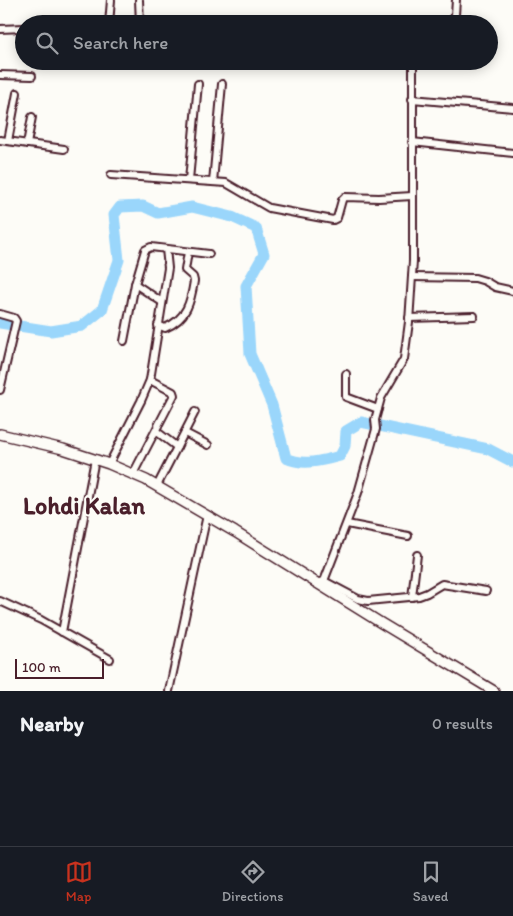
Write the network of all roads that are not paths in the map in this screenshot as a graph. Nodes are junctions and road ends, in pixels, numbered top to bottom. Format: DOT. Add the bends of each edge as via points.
graph roads {
  1 [pos="111,0"];
  2 [pos="139,0"];
  3 [pos="456,0"];
  4 [pos="110,15"];
  5 [pos="140,15"];
  6 [pos="455,15"];
  7 [pos="15,28"];
  8 [pos="0,29"];
  9 [pos="413,70"];
  10 [pos="0,75"];
  11 [pos="32,76"];
  12 [pos="198,84"];
  13 [pos="222,84"];
  14 [pos="17,93"];
  15 [pos="412,99"];
  16 [pos="513,108"];
  17 [pos="32,117"];
  18 [pos="0,140"];
  19 [pos="8,141"];
  20 [pos="412,142"];
  21 [pos="26,144"];
  22 [pos="64,150"];
  23 [pos="513,153"];
  24 [pos="111,174"];
  25 [pos="189,180"];
  26 [pos="213,182"];
  27 [pos="412,196"];
  28 [pos="166,249"];
  29 [pos="188,252"];
  30 [pos="208,254"];
  31 [pos="412,277"];
  32 [pos="135,284"];
  33 [pos="513,291"];
  34 [pos="162,302"];
  35 [pos="0,314"];
  36 [pos="474,316"];
  37 [pos="409,318"];
  38 [pos="158,325"];
  39 [pos="124,341"];
  40 [pos="346,374"];
  41 [pos="150,380"];
  42 [pos="0,390"];
  43 [pos="378,409"];
  44 [pos="196,412"];
  45 [pos="156,431"];
  46 [pos="184,433"];
  47 [pos="0,434"];
  48 [pos="208,445"];
  49 [pos="177,448"];
  50 [pos="94,459"];
  51 [pos="109,464"];
  52 [pos="133,474"];
  53 [pos="157,486"];
  54 [pos="207,515"];
  55 [pos="346,524"];
  56 [pos="408,536"];
  57 [pos="417,555"];
  58 [pos="320,582"];
  59 [pos="486,592"];
  60 [pos="412,597"];
  61 [pos="0,601"];
  62 [pos="62,632"];
  63 [pos="110,659"];
  64 [pos="169,691"];
  65 [pos="494,691"];
  1 -- 4 [label="street"];
  2 -- 5 [label="street"];
  3 -- 6 [label="street"];
  7 -- 8 [label="street"];
  9 -- 15 [label="street"];
  10 -- 11 [label="street"];
  12 -- 25 [label="street"];
  13 -- 26 [label="street"];
  14 -- 19 [label="street"];
  15 -- 16 [label="street"];
  15 -- 20 [label="street"];
  17 -- 21 [label="street"];
  18 -- 19 [label="street"];
  19 -- 21 [label="street"];
  20 -- 23 [label="street"];
  20 -- 27 [label="street"];
  21 -- 22 [label="street"];
  24 -- 25 [label="street"];
  25 -- 26 [label="street"];
  26 -- 27 [label="street" via="229,184 269,208 333,220 337,218 346,196"];
  27 -- 31 [label="street"];
  28 -- 29 [label="street"];
  28 -- 32 [label="street" via="151,247 144,250"];
  28 -- 34 [label="street" via="168,268"];
  29 -- 30 [label="street"];
  29 -- 38 [label="street" via="185,270 194,280 191,303 169,327"];
  31 -- 33 [label="street" via="474,278"];
  31 -- 37 [label="street"];
  32 -- 34 [label="street"];
  32 -- 39 [label="street"];
  34 -- 38 [label="street"];
  35 -- 42 [label="street" via="15,318 16,323"];
  36 -- 37 [label="street"];
  37 -- 43 [label="street" via="404,359 384,391"];
  38 -- 41 [label="street"];
  40 -- 43 [label="street" via="346,397"];
  41 -- 45 [label="street" via="174,394"];
  41 -- 51 [label="street"];
  43 -- 55 [label="street" via="376,429"];
  44 -- 46 [label="street"];
  45 -- 49 [label="street"];
  45 -- 52 [label="street"];
  46 -- 48 [label="street"];
  46 -- 49 [label="street"];
  47 -- 50 [label="street"];
  49 -- 53 [label="street"];
  50 -- 51 [label="street"];
  50 -- 62 [label="street"];
  51 -- 52 [label="street"];
  52 -- 53 [label="street"];
  53 -- 54 [label="street"];
  54 -- 58 [label="street"];
  54 -- 64 [label="street"];
  55 -- 56 [label="street"];
  55 -- 58 [label="street"];
  57 -- 60 [label="street"];
  58 -- 60 [label="street" via="364,601"];
  58 -- 65 [label="street"];
  59 -- 60 [label="street" via="442,584 427,594"];
  61 -- 62 [label="street"];
  62 -- 63 [label="street"];
}
